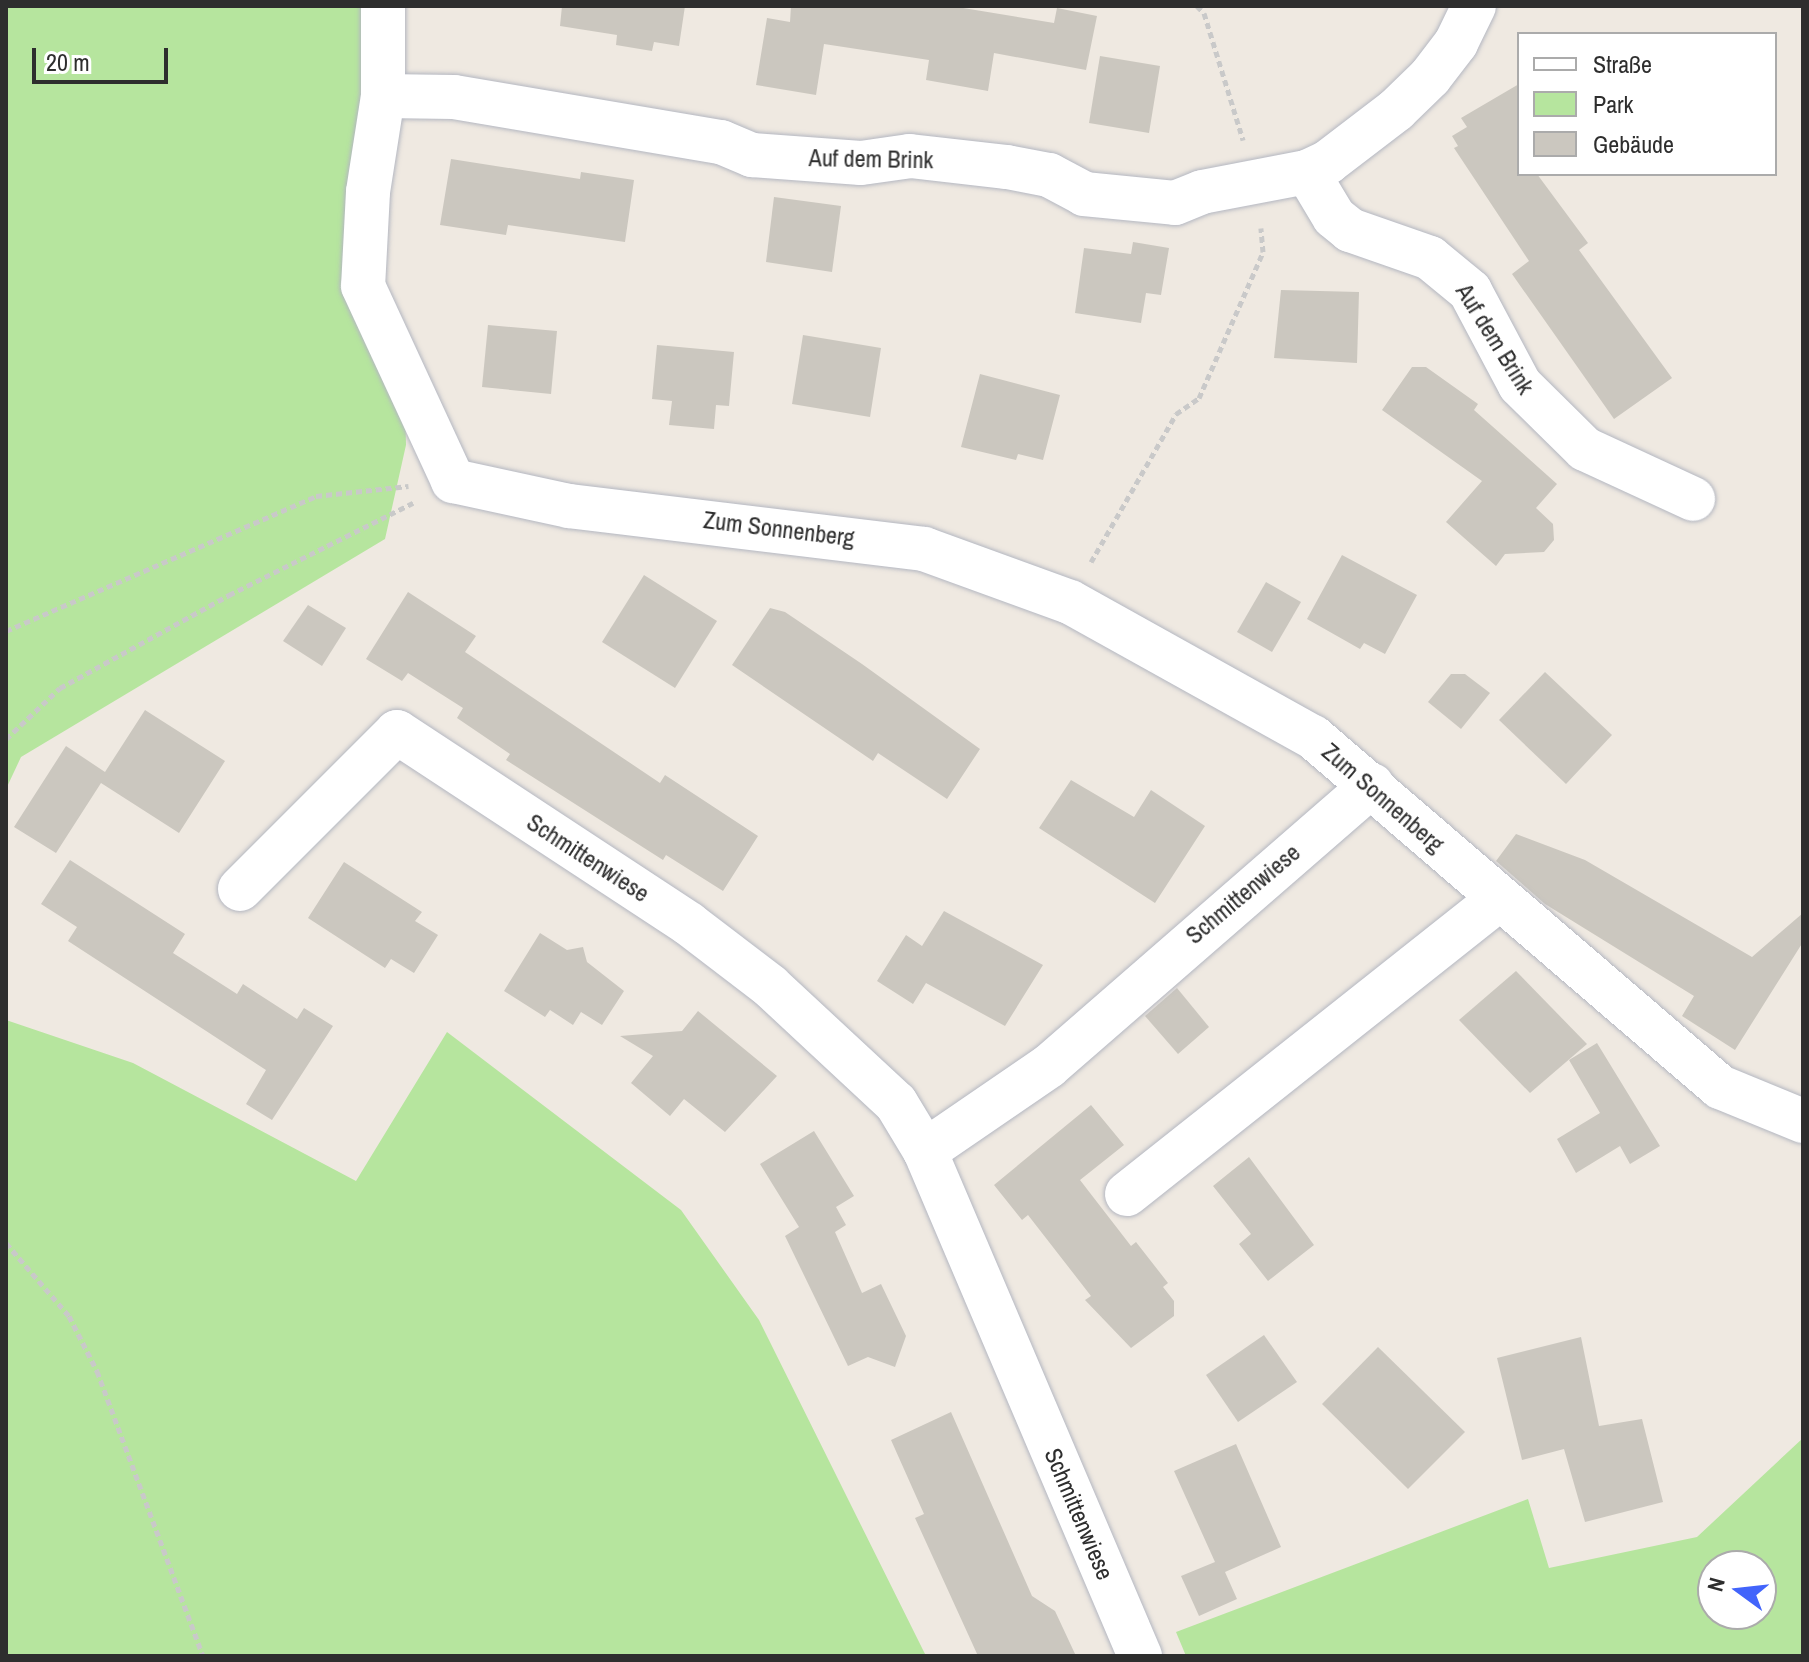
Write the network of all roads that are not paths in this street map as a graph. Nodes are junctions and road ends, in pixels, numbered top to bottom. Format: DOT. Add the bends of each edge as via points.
graph roads {
  1 [pos="383,6"];
  2 [pos="1474,6"];
  3 [pos="383,96"];
  4 [pos="1307,172"];
  5 [pos="1693,499"];
  6 [pos="1372,785"];
  7 [pos="240,889"];
  8 [pos="1497,901"];
  9 [pos="1803,1121"];
  10 [pos="925,1151"];
  11 [pos="1127,1194"];
  12 [pos="1140,1656"];
  1 -- 3 [label="street"];
  2 -- 4 [label="street, Auf dem Brink" via="1456,43 1396,110"];
  3 -- 4 [label="street, Auf dem Brink" via="454,97 721,142 752,155 861,163 910,156 1007,167 1049,175 1084,194 1133,201 1175,203 1202,192"];
  3 -- 6 [label="street, Zum Sonnenberg" via="368,192 363,286 453,481 569,506 924,549 1070,602 1313,737"];
  4 -- 5 [label="street, Auf dem Brink" via="1334,217 1350,230 1430,258 1470,291 1520,385 1585,449"];
  6 -- 8 [label="street, Zum Sonnenberg"];
  6 -- 10 [label="street, Schmittenwiese" via="1049,1066"];
  7 -- 10 [label="street, Schmittenwiese" via="397,732 689,924 770,986 896,1103"];
  8 -- 9 [label="street, Zum Sonnenberg" via="1720,1087"];
  8 -- 11 [label="street"];
  10 -- 12 [label="street, Schmittenwiese"];
}
